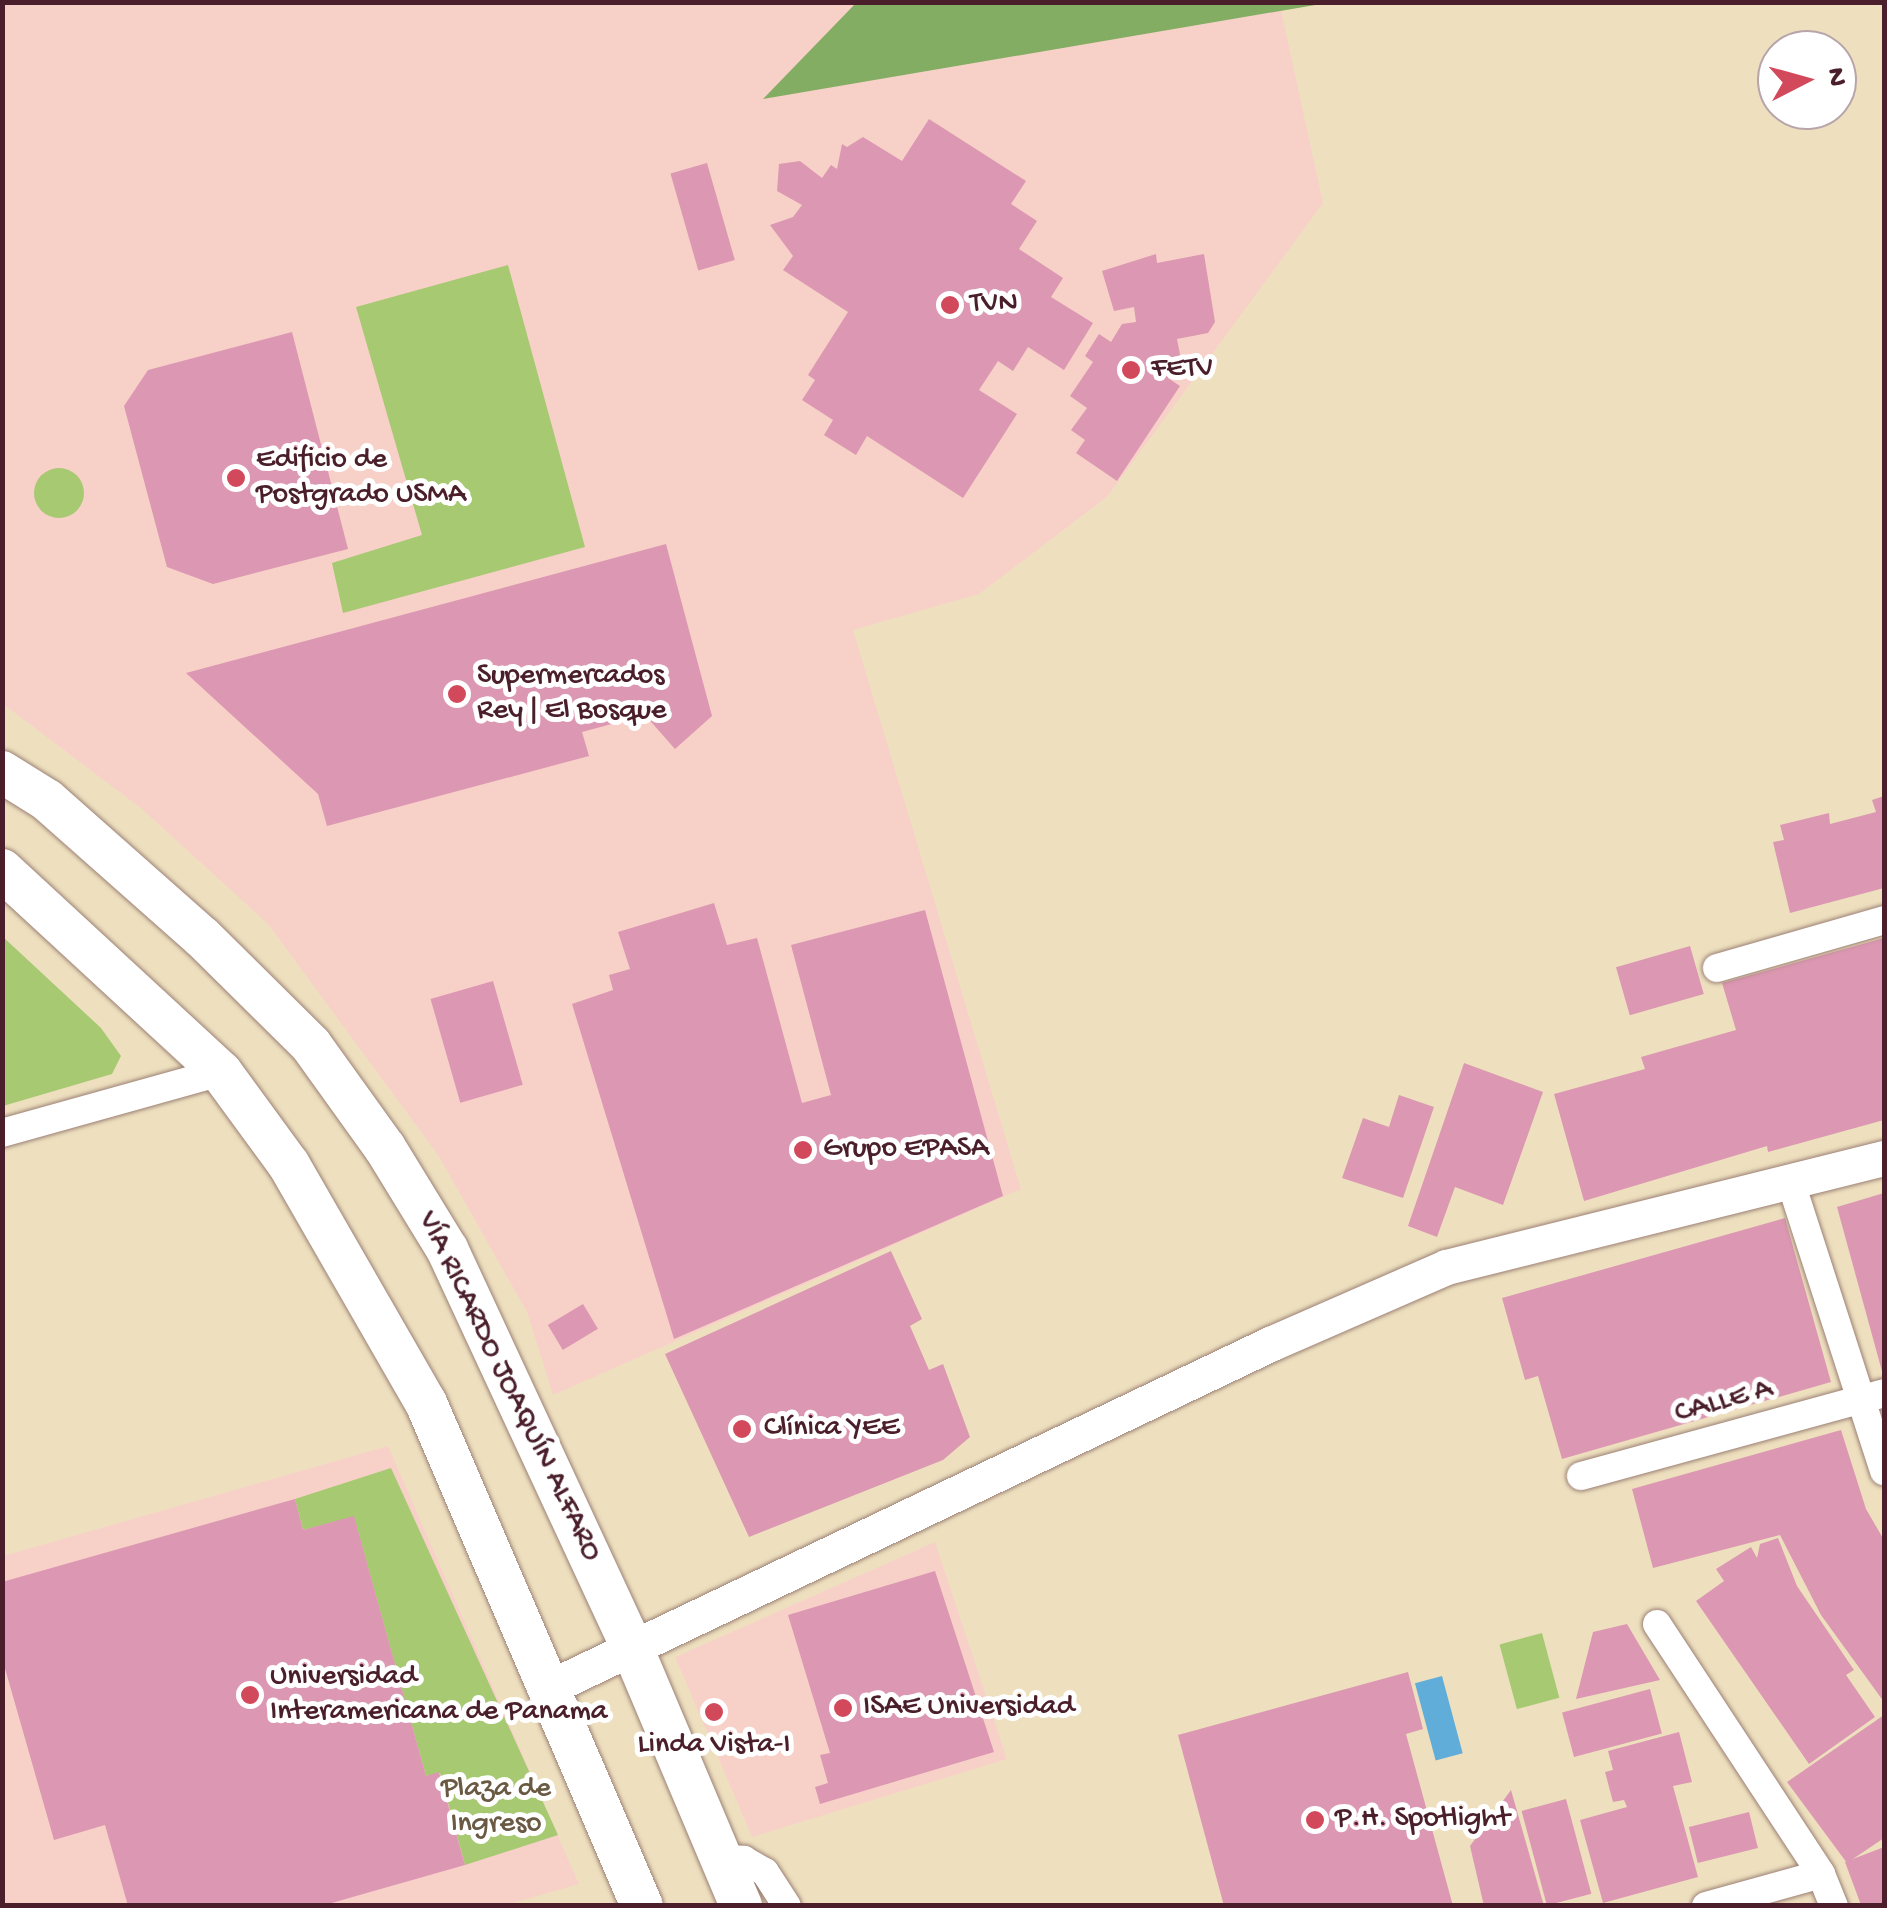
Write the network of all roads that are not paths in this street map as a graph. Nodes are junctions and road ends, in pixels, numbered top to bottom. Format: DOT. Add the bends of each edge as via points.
graph roads {
  1 [pos="2,772"];
  2 [pos="2,870"];
  3 [pos="1884,920"];
  4 [pos="1717,968"];
  5 [pos="221,1072"];
  6 [pos="2,1132"];
  7 [pos="1884,1158"];
  8 [pos="1791,1183"];
  9 [pos="1873,1396"];
  10 [pos="1884,1470"];
  11 [pos="1582,1476"];
  12 [pos="1658,1624"];
  13 [pos="633,1650"];
  14 [pos="548,1688"];
  15 [pos="720,1860"];
  16 [pos="1820,1874"];
  17 [pos="642,1906"];
  18 [pos="741,1906"];
  19 [pos="787,1906"];
  20 [pos="1706,1906"];
  21 [pos="1834,1906"];
  1 -- 13 [label="main road, VÍA RICARDO JOAQUÍN ALFARO" via="47,800 202,937 311,1046 374,1133 447,1249"];
  2 -- 5 [label="main road"];
  3 -- 4 [label="street"];
  5 -- 6 [label="street"];
  5 -- 14 [label="main road" via="289,1165 426,1402"];
  7 -- 8 [label="street"];
  8 -- 9 [label="street"];
  8 -- 13 [label="street" via="1446,1267 1241,1358"];
  9 -- 10 [label="street"];
  9 -- 11 [label="street, CALLE A"];
  12 -- 16 [label="street"];
  13 -- 14 [label="street"];
  13 -- 15 [label="main road, VÍA RICARDO JOAQUÍN ALFARO"];
  14 -- 17 [label="main road"];
  15 -- 18 [label="main road, VÍA RICARDO JOAQUÍN ALFARO"];
  15 -- 19 [label="street" via="744,1860 765,1872"];
  16 -- 20 [label="street"];
  16 -- 21 [label="street"];
}
